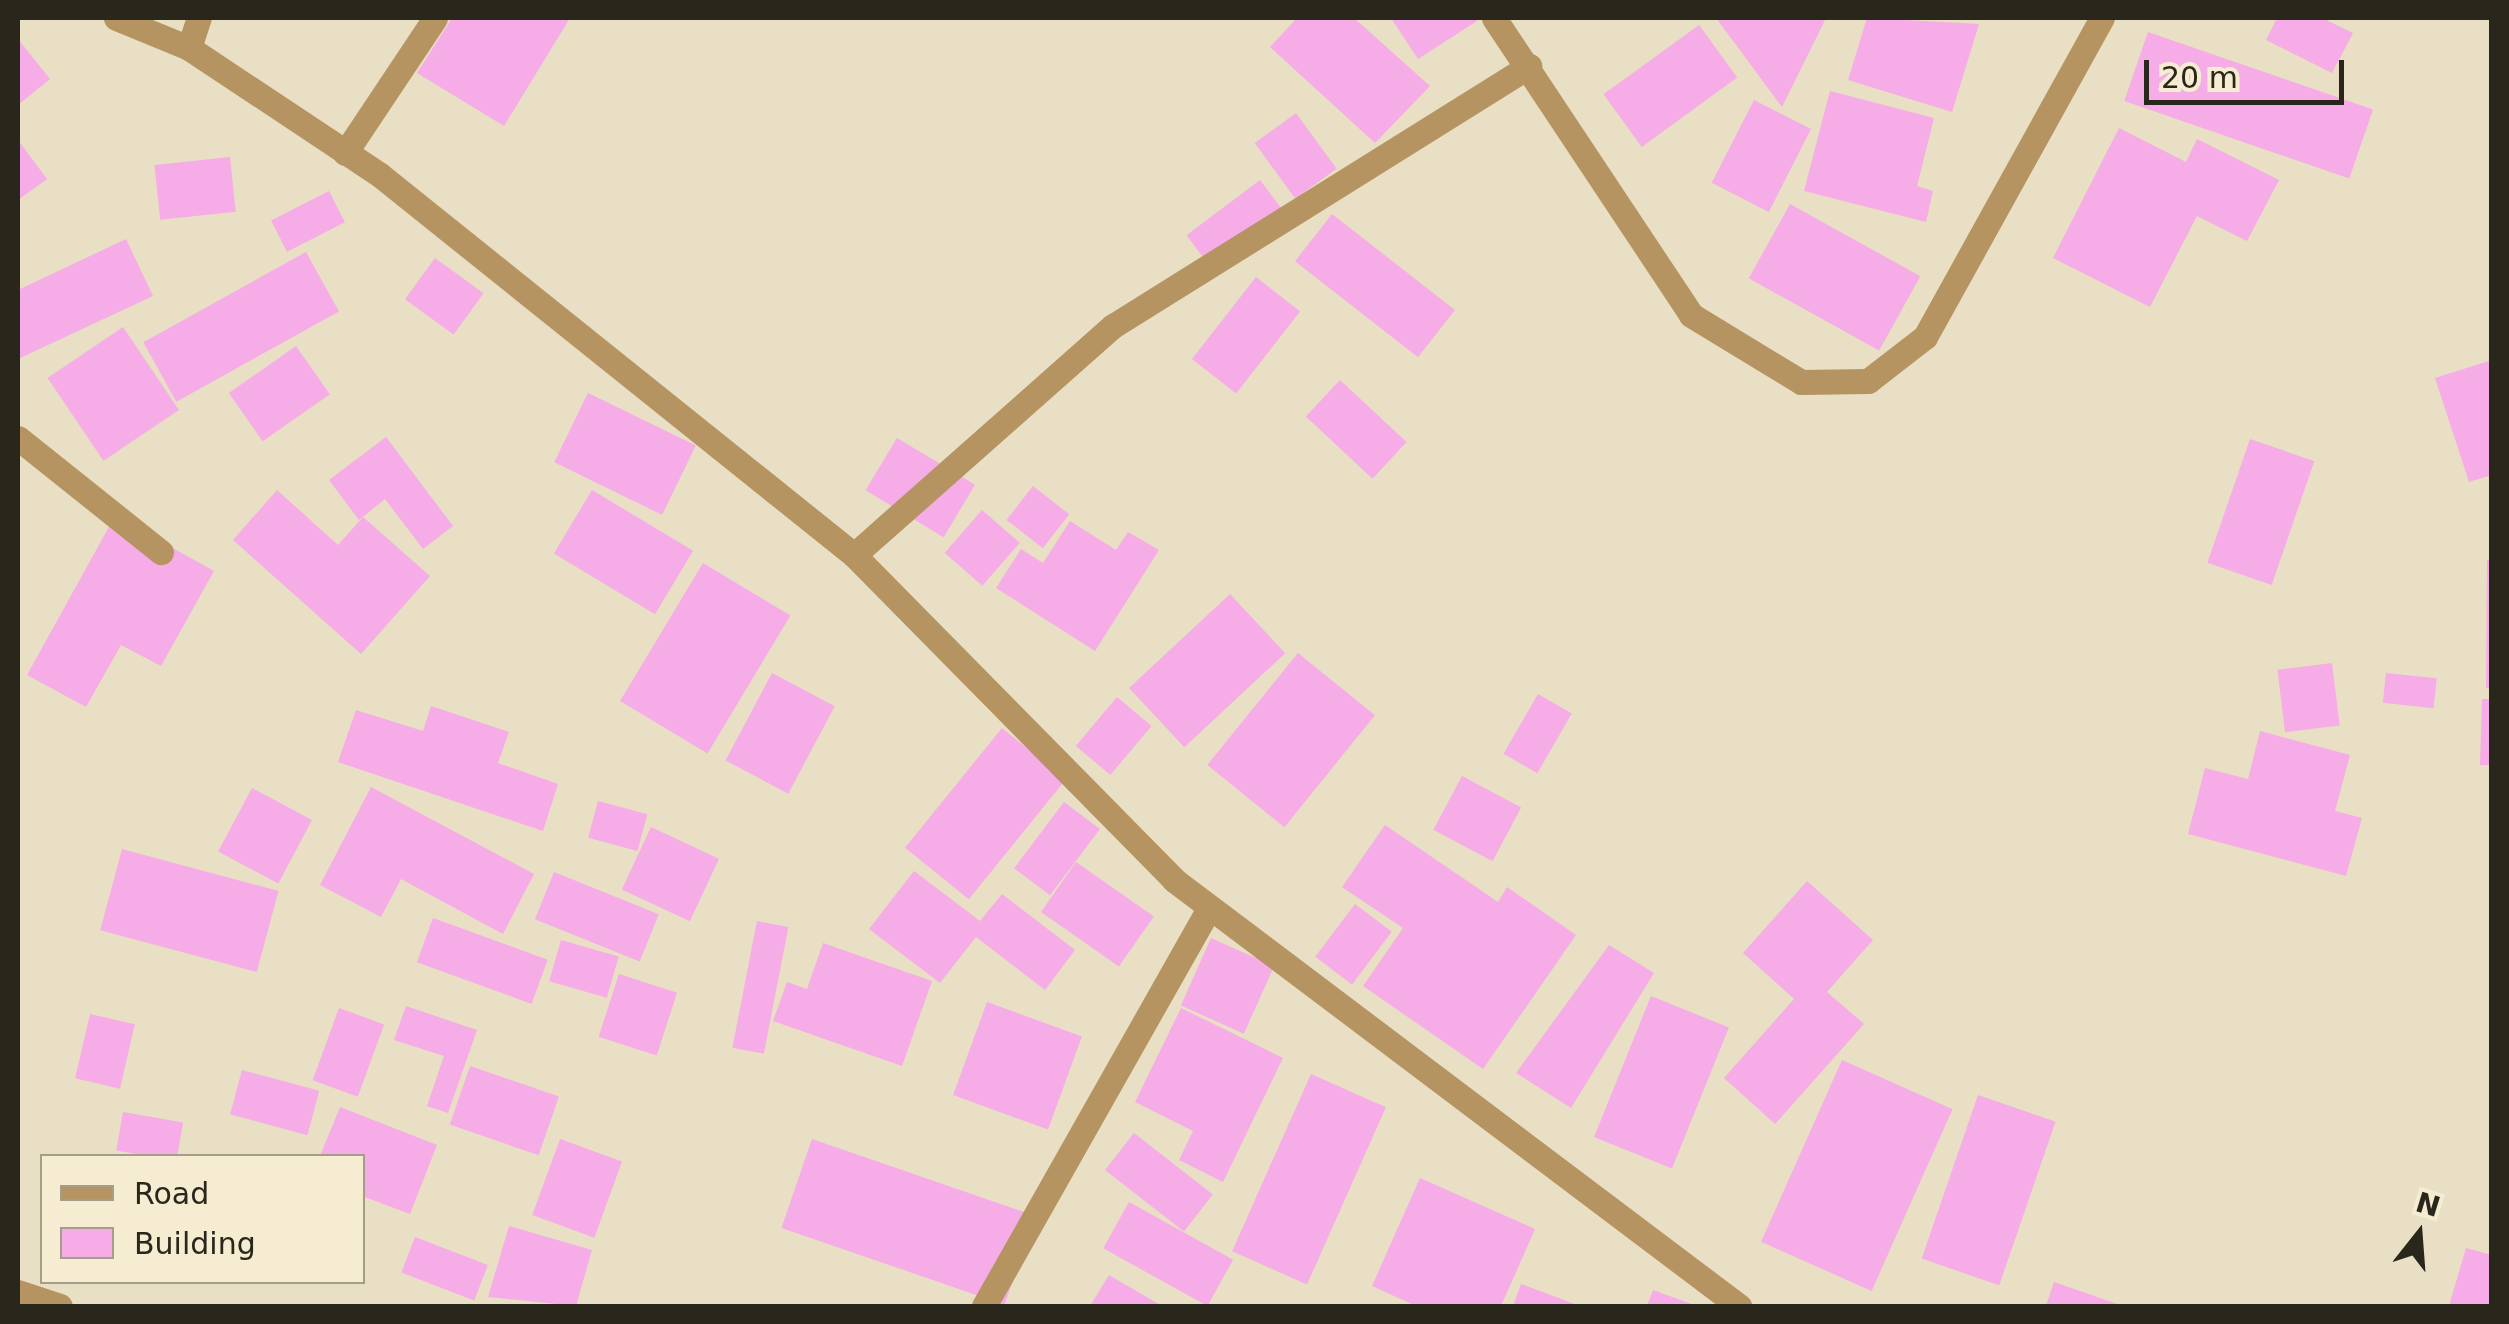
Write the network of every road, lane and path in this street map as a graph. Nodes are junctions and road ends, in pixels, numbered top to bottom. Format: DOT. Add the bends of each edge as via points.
graph roads {
  1 [pos="116,18"];
  2 [pos="199,18"];
  3 [pos="434,18"];
  4 [pos="1494,18"];
  5 [pos="2102,18"];
  6 [pos="188,48"];
  7 [pos="1528,66"];
  8 [pos="345,153"];
  9 [pos="18,438"];
  10 [pos="160,552"];
  11 [pos="854,555"];
  12 [pos="1209,908"];
  13 [pos="18,1292"];
  14 [pos="60,1306"];
  15 [pos="984,1306"];
  16 [pos="1739,1306"];
  1 -- 6 [label="street"];
  2 -- 6 [label="street"];
  3 -- 8 [label="street"];
  4 -- 7 [label="street"];
  5 -- 7 [label="street" via="1925,337 1868,381 1801,382 1691,316"];
  6 -- 8 [label="street"];
  7 -- 11 [label="street" via="1113,326"];
  8 -- 11 [label="street"];
  9 -- 10 [label="street"];
  11 -- 12 [label="street"];
  12 -- 15 [label="street"];
  12 -- 16 [label="street"];
  13 -- 14 [label="street"];
}
